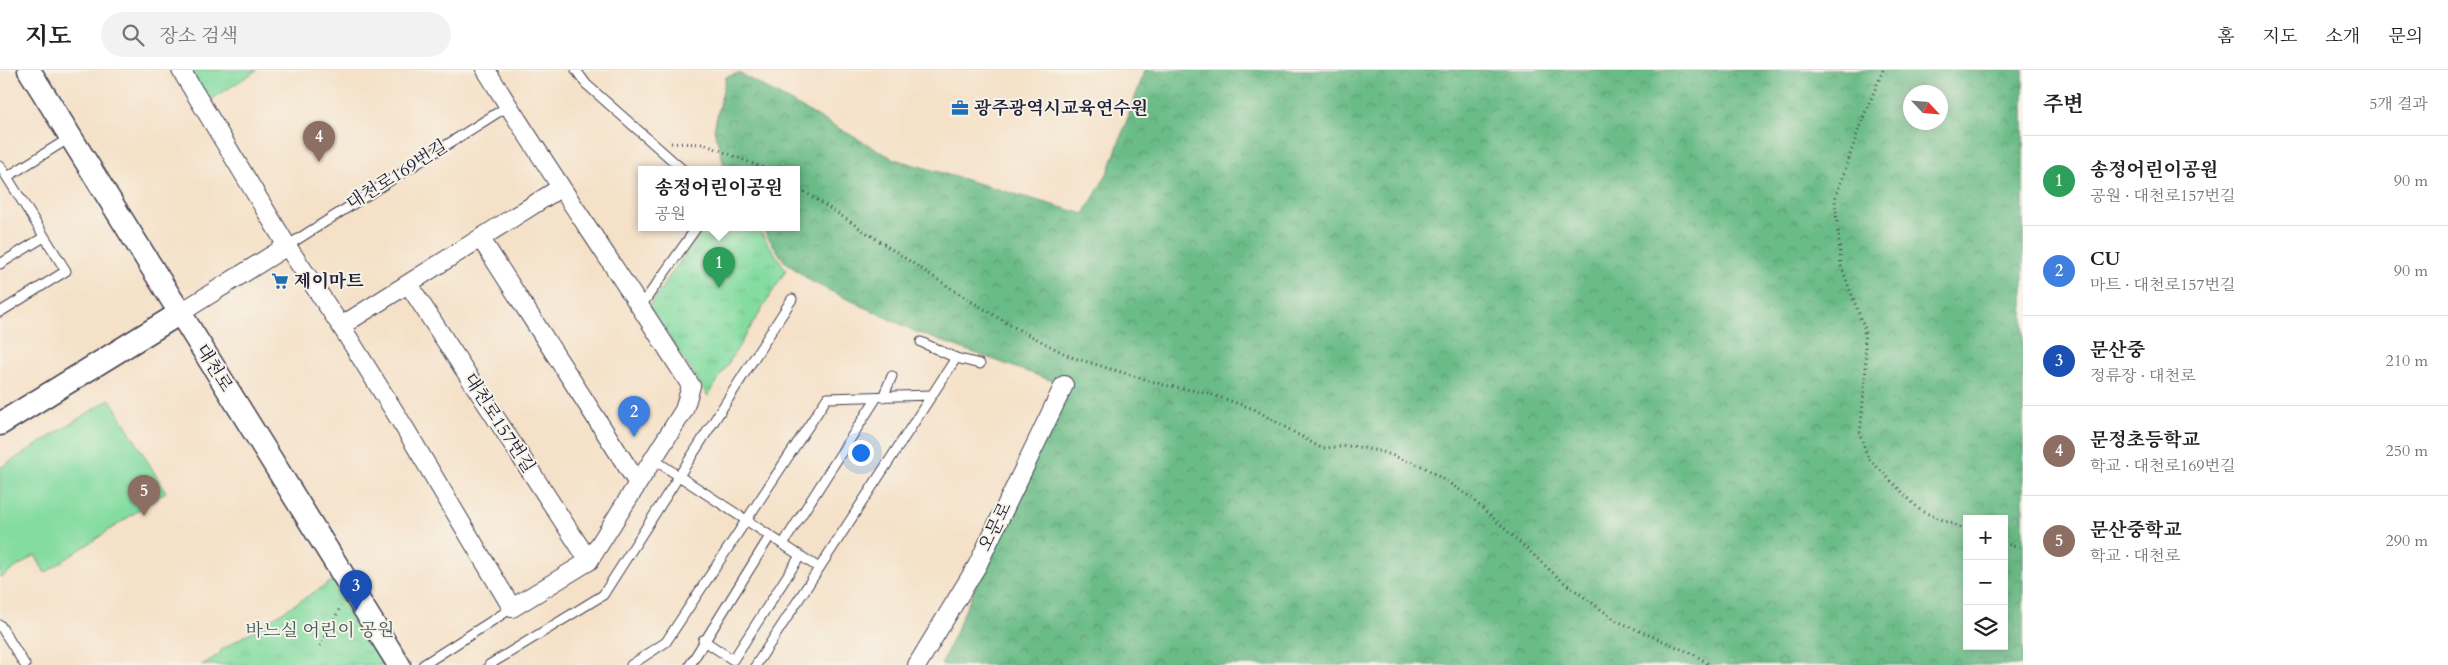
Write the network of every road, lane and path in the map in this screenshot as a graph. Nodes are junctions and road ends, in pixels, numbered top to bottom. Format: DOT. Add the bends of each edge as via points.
graph roads {
  1 [pos="29,70"];
  2 [pos="181,70"];
  3 [pos="486,70"];
  4 [pos="576,70"];
  5 [pos="1883,70"];
  6 [pos="508,106"];
  7 [pos="71,137"];
  8 [pos="649,142"];
  9 [pos="0,166"];
  10 [pos="678,166"];
  11 [pos="759,166"];
  12 [pos="7,177"];
  13 [pos="560,188"];
  14 [pos="800,189"];
  15 [pos="694,231"];
  16 [pos="44,237"];
  17 [pos="481,238"];
  18 [pos="287,246"];
  19 [pos="0,264"];
  20 [pos="409,285"];
  21 [pos="792,299"];
  22 [pos="641,306"];
  23 [pos="0,312"];
  24 [pos="180,313"];
  25 [pos="342,326"];
  26 [pos="921,342"];
  27 [pos="956,358"];
  28 [pos="980,364"];
  29 [pos="892,376"];
  30 [pos="1064,384"];
  31 [pos="932,395"];
  32 [pos="880,397"];
  33 [pos="0,424"];
  34 [pos="653,459"];
  35 [pos="680,477"];
  36 [pos="637,482"];
  37 [pos="746,520"];
  38 [pos="1963,528"];
  39 [pos="770,536"];
  40 [pos="783,544"];
  41 [pos="2008,544"];
  42 [pos="2023,550"];
  43 [pos="800,556"];
  44 [pos="589,561"];
  45 [pos="819,568"];
  46 [pos="356,596"];
  47 [pos="512,608"];
  48 [pos="0,625"];
  49 [pos="703,640"];
  50 [pos="320,646"];
  51 [pos="25,665"];
  52 [pos="399,665"];
  53 [pos="423,665"];
  54 [pos="489,665"];
  55 [pos="631,665"];
  56 [pos="690,665"];
  57 [pos="756,665"];
  58 [pos="917,665"];
  59 [pos="1710,665"];
  1 -- 7 [label="street, 대천로"];
  2 -- 18 [label="street"];
  3 -- 6 [label="street"];
  4 -- 8 [label="lane" via="586,84"];
  5 -- 38 [label="path" via="1835,200 1841,266 1864,327 1866,367 1860,435 1868,458 1921,511"];
  6 -- 13 [label="street"];
  6 -- 18 [label="lane, 대천로169번길"];
  7 -- 12 [label="lane"];
  7 -- 24 [label="street, 대천로"];
  8 -- 10 [label="lane"];
  8 -- 11 [label="path" via="704,144"];
  9 -- 12 [label="lane"];
  12 -- 16 [label="lane"];
  13 -- 17 [label="street"];
  13 -- 22 [label="street"];
  14 -- 59 [label="path" via="960,295 1072,357 1254,409 1321,448 1360,448 1383,452 1424,467 1469,496 1562,580 1617,621 1695,655"];
  15 -- 22 [label="lane"];
  16 -- 19 [label="lane"];
  16 -- 23 [label="lane" via="66,271"];
  17 -- 20 [label="street"];
  17 -- 36 [label="street"];
  18 -- 24 [label="street, 대천로169번길"];
  18 -- 25 [label="street"];
  20 -- 25 [label="street"];
  20 -- 44 [label="street, 대천로157번길"];
  21 -- 35 [label="lane"];
  22 -- 34 [label="street" via="690,386 684,410"];
  24 -- 33 [label="street"];
  24 -- 46 [label="street, 대천로"];
  25 -- 47 [label="street"];
  26 -- 27 [label="lane"];
  27 -- 28 [label="lane"];
  27 -- 31 [label="lane"];
  29 -- 32 [label="lane"];
  30 -- 58 [label="street, 오문로" via="977,566"];
  31 -- 32 [label="lane"];
  31 -- 45 [label="lane"];
  32 -- 37 [label="lane" via="827,398"];
  32 -- 40 [label="lane"];
  34 -- 35 [label="lane"];
  34 -- 36 [label="street"];
  35 -- 37 [label="lane"];
  35 -- 54 [label="lane" via="603,595"];
  36 -- 44 [label="street"];
  37 -- 39 [label="lane"];
  37 -- 55 [label="lane" via="666,642"];
  39 -- 40 [label="lane"];
  39 -- 49 [label="lane"];
  40 -- 43 [label="lane"];
  41 -- 42 [label="path"];
  43 -- 45 [label="lane"];
  43 -- 49 [label="lane" via="733,660"];
  44 -- 47 [label="street"];
  45 -- 57 [label="lane"];
  46 -- 50 [label="path" via="340,606"];
  46 -- 52 [label="street, 대천로"];
  47 -- 53 [label="lane"];
  48 -- 51 [label="lane"];
  49 -- 56 [label="lane"];
}
